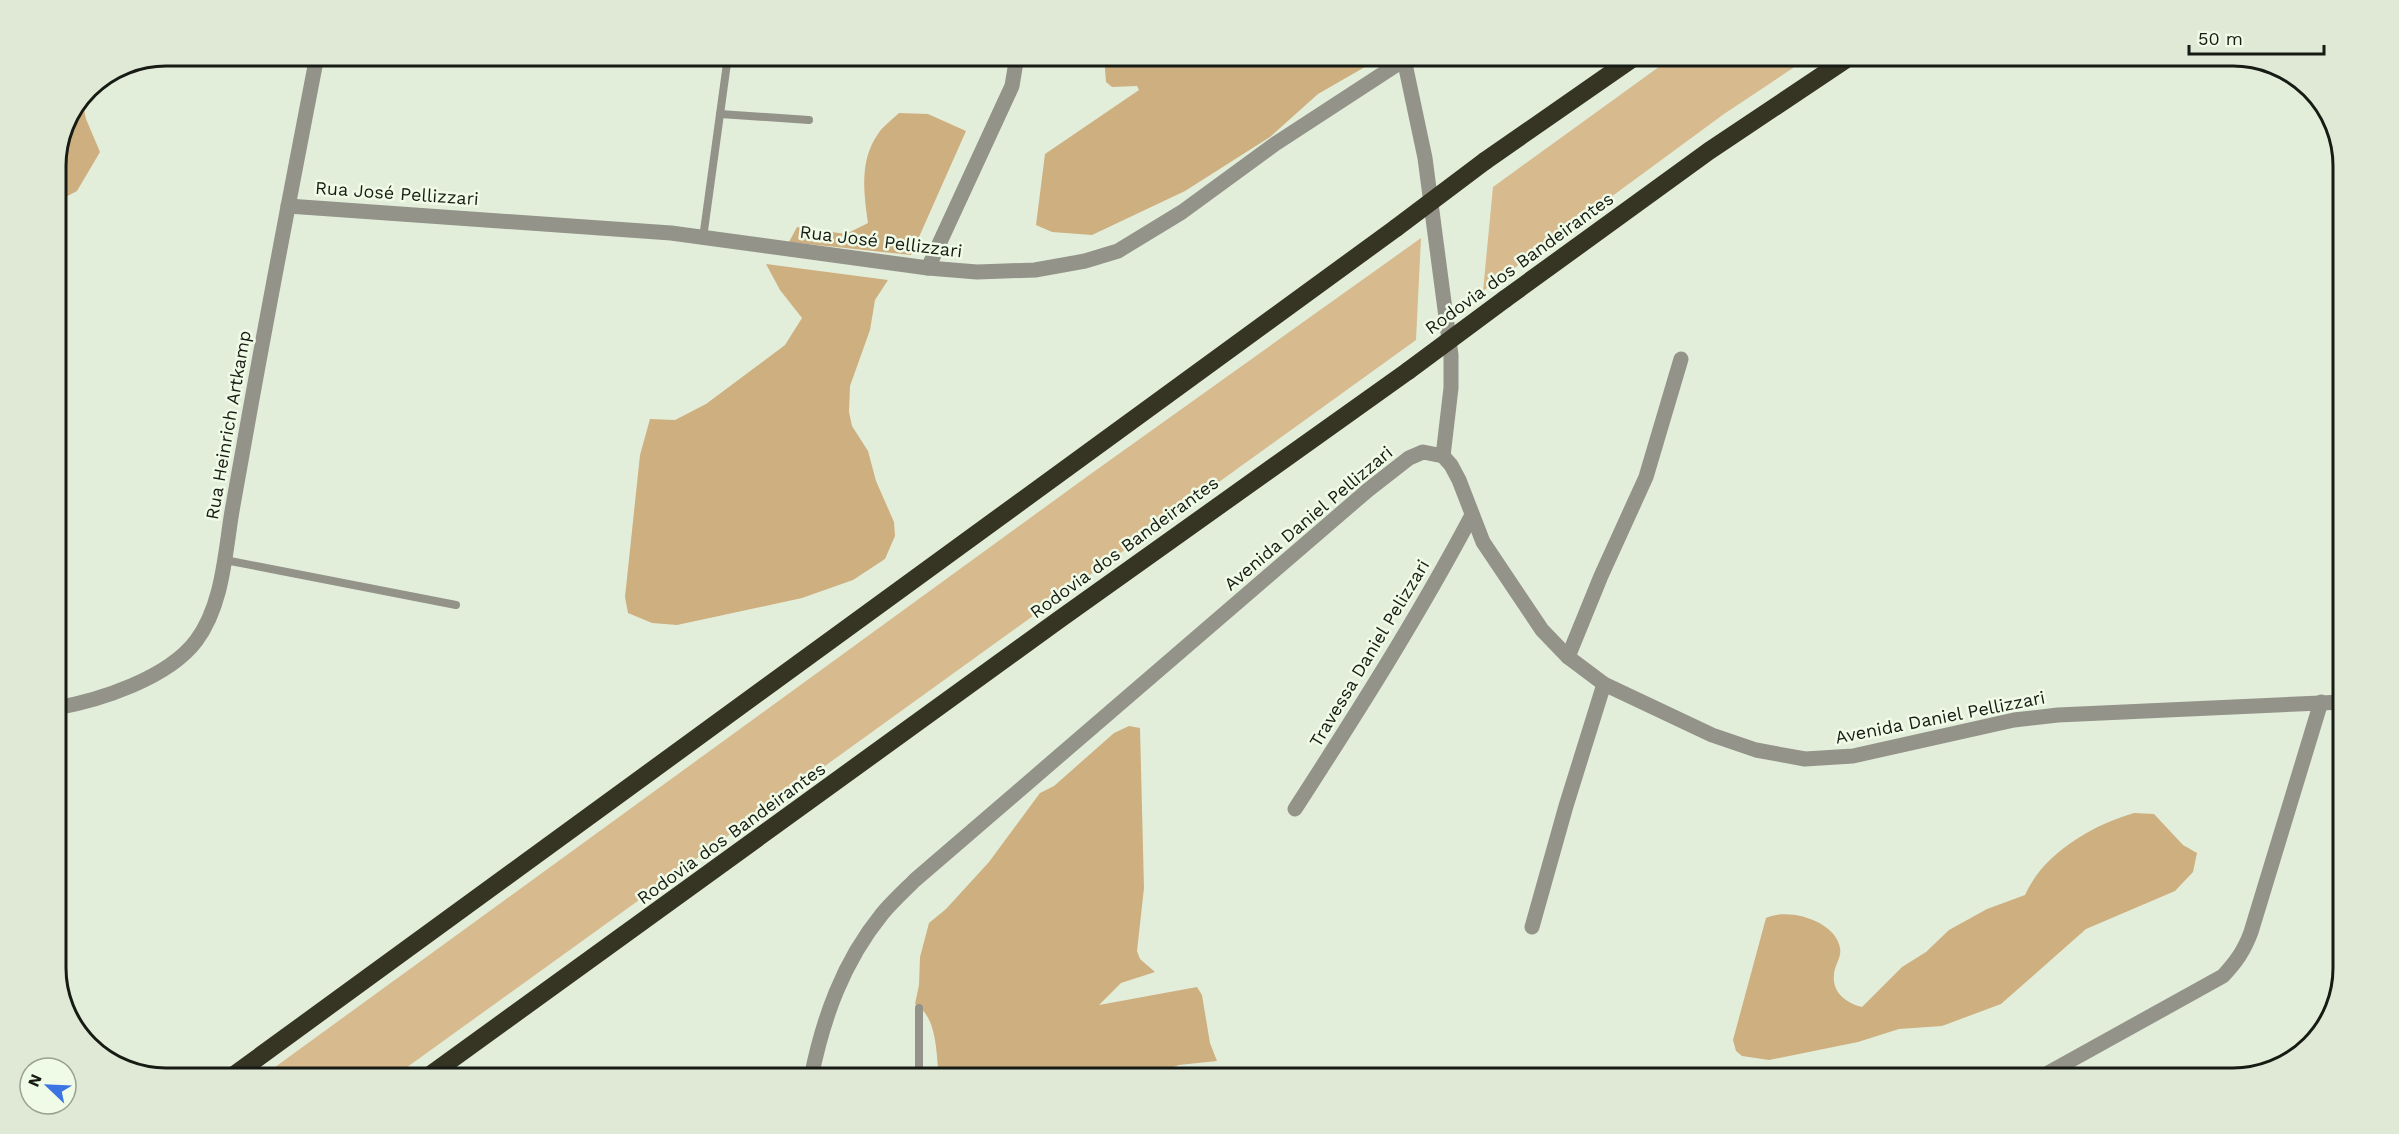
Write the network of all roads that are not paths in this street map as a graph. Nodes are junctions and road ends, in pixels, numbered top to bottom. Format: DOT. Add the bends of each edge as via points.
graph roads {
  1 [pos="314,66"];
  2 [pos="727,66"];
  3 [pos="1015,66"];
  4 [pos="1393,66"];
  5 [pos="1409,66"];
  6 [pos="1622,66"];
  7 [pos="1836,66"];
  8 [pos="720,114"];
  9 [pos="809,120"];
  10 [pos="288,206"];
  11 [pos="703,238"];
  12 [pos="928,268"];
  13 [pos="1681,359"];
  14 [pos="1443,456"];
  15 [pos="1472,515"];
  16 [pos="225,560"];
  17 [pos="456,605"];
  18 [pos="1568,657"];
  19 [pos="1604,684"];
  20 [pos="2321,702"];
  21 [pos="2333,702"];
  22 [pos="66,705"];
  23 [pos="1295,810"];
  24 [pos="1532,927"];
  25 [pos="919,1008"];
  26 [pos="244,1068"];
  27 [pos="440,1068"];
  28 [pos="814,1068"];
  29 [pos="919,1068"];
  30 [pos="2057,1068"];
  1 -- 10 [label="street, Rua Heinrich Artkamp"];
  2 -- 8 [label="lane"];
  3 -- 12 [label="street" via="1012,86"];
  4 -- 12 [label="street, Rua José Pellizzari" via="1275,144 1182,212 1118,251 1035,270 977,272"];
  5 -- 14 [label="street" via="1451,355"];
  6 -- 26 [label="highway, bridge" via="1485,161"];
  7 -- 27 [label="highway, Rodovia dos Bandeirantes, bridge" via="1709,151"];
  8 -- 9 [label="lane"];
  8 -- 11 [label="lane"];
  10 -- 11 [label="street, Rua José Pellizzari" via="588,226"];
  10 -- 16 [label="street, Rua Heinrich Artkamp"];
  11 -- 12 [label="street, Rua José Pellizzari"];
  13 -- 18 [label="street" via="1646,477"];
  14 -- 15 [label="street, Avenida Daniel Pellizzari" via="1459,480"];
  14 -- 28 [label="street, Avenida Daniel Pellizzari" via="1424,452 1409,458 1368,490 915,880 883,912 855,950 832,998"];
  15 -- 18 [label="street, Avenida Daniel Pellizzari" via="1503,574 1542,630"];
  15 -- 23 [label="street, Travessa Daniel Pelizzari" via="1385,669"];
  16 -- 17 [label="lane"];
  16 -- 22 [label="street, Rua Heinrich Artkamp" via="207,623 181,658 148,678"];
  18 -- 19 [label="street, Avenida Daniel Pellizzari"];
  19 -- 20 [label="street, Avenida Daniel Pellizzari" via="1712,735 1756,750 1805,759 1853,756 2047,716"];
  19 -- 24 [label="street"];
  20 -- 21 [label="street, Avenida Daniel Pellizzari"];
  20 -- 30 [label="street" via="2251,932 2236,962 2223,976"];
  25 -- 29 [label="lane"];
}
